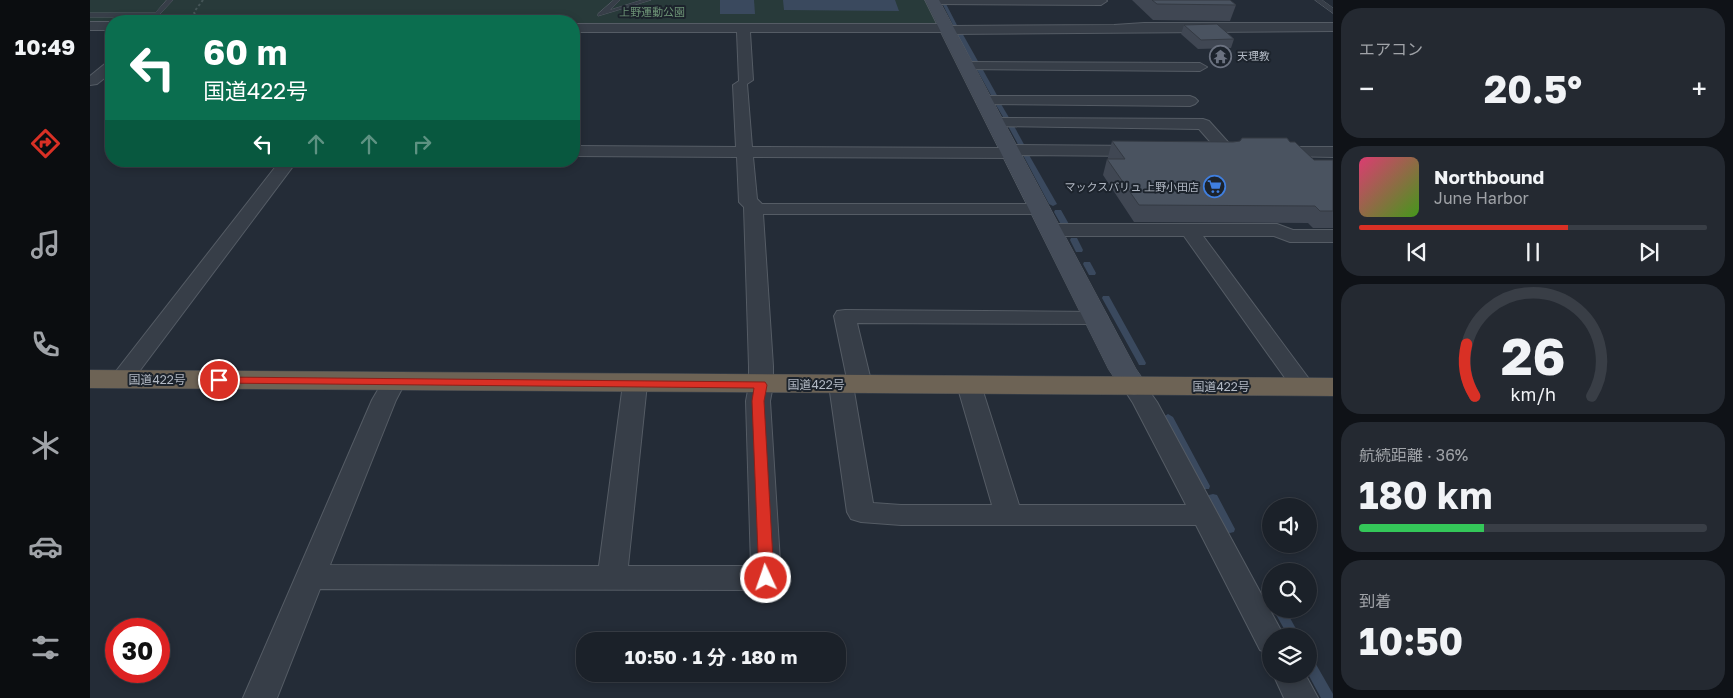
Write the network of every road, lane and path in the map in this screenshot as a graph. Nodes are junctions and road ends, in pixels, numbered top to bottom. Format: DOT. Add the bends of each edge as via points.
graph roads {
  1 [pos="170,0"];
  2 [pos="203,0"];
  3 [pos="617,0"];
  4 [pos="648,0"];
  5 [pos="932,0"];
  6 [pos="938,0"];
  7 [pos="1318,0"];
  8 [pos="1101,1"];
  9 [pos="1333,11"];
  10 [pos="90,15"];
  11 [pos="196,15"];
  12 [pos="600,15"];
  13 [pos="580,16"];
  14 [pos="90,26"];
  15 [pos="105,26"];
  16 [pos="580,28"];
  17 [pos="743,28"];
  18 [pos="948,29"];
  19 [pos="1333,29"];
  20 [pos="966,66"];
  21 [pos="1200,67"];
  22 [pos="105,70"];
  23 [pos="91,81"];
  24 [pos="105,81"];
  25 [pos="984,101"];
  26 [pos="1190,101"];
  27 [pos="996,123"];
  28 [pos="580,151"];
  29 [pos="1159,151"];
  30 [pos="1199,151"];
  31 [pos="745,152"];
  32 [pos="1012,152"];
  33 [pos="1290,152"];
  34 [pos="1333,152"];
  35 [pos="284,167"];
  36 [pos="753,209"];
  37 [pos="1046,220"];
  38 [pos="1199,230"];
  39 [pos="1333,236"];
  40 [pos="1097,318"];
  41 [pos="90,379"];
  42 [pos="121,380"];
  43 [pos="394,381"];
  44 [pos="636,384"];
  45 [pos="761,385"];
  46 [pos="850,385"];
  47 [pos="969,385"];
  48 [pos="1134,386"];
  49 [pos="1303,387"];
  50 [pos="1333,387"];
  51 [pos="1009,515"];
  52 [pos="1206,515"];
  53 [pos="312,577"];
  54 [pos="612,578"];
  55 [pos="1264,628"];
  56 [pos="1294,683"];
  57 [pos="260,698"];
  58 [pos="1301,698"];
  1 -- 10 [label="lane" via="157,15"];
  2 -- 11 [label="path" via="194,12"];
  3 -- 12 [label="lane"];
  4 -- 12 [label="lane"];
  5 -- 18 [label="street"];
  6 -- 8 [label="street"];
  7 -- 9 [label="lane"];
  12 -- 13 [label="path"];
  14 -- 15 [label="street"];
  16 -- 17 [label="street"];
  17 -- 18 [label="street"];
  17 -- 31 [label="street"];
  18 -- 19 [label="street"];
  18 -- 20 [label="street"];
  20 -- 21 [label="street"];
  20 -- 25 [label="street"];
  22 -- 23 [label="street"];
  23 -- 24 [label="street"];
  25 -- 26 [label="street"];
  25 -- 27 [label="street"];
  27 -- 30 [label="street" via="1203,124 1228,151"];
  27 -- 32 [label="street"];
  28 -- 31 [label="street"];
  29 -- 32 [label="street"];
  31 -- 32 [label="street"];
  31 -- 36 [label="street" via="748,202 753,204"];
  32 -- 37 [label="street"];
  33 -- 34 [label="street"];
  35 -- 42 [label="street"];
  36 -- 37 [label="street"];
  36 -- 45 [label="street"];
  37 -- 38 [label="street"];
  37 -- 40 [label="street"];
  38 -- 39 [label="street" via="1277,230 1290,236"];
  38 -- 49 [label="street" via="1192,234"];
  40 -- 46 [label="street" via="845,316"];
  40 -- 48 [label="street"];
  41 -- 42 [label="highway, 国道422号"];
  42 -- 43 [label="highway, 国道422号"];
  43 -- 44 [label="highway, 国道422号"];
  43 -- 53 [label="street"];
  44 -- 45 [label="highway, 国道422号"];
  44 -- 54 [label="street"];
  45 -- 46 [label="highway, 国道422号"];
  45 -- 54 [label="street" via="758,401 766,578"];
  46 -- 47 [label="highway, 国道422号"];
  46 -- 51 [label="street" via="861,512"];
  47 -- 48 [label="highway, 国道422号"];
  47 -- 51 [label="street"];
  48 -- 49 [label="highway, 国道422号"];
  48 -- 52 [label="street"];
  49 -- 50 [label="highway, 国道422号"];
  51 -- 52 [label="street"];
  52 -- 55 [label="street"];
  53 -- 54 [label="street"];
  53 -- 57 [label="street"];
  56 -- 58 [label="street"];
}
